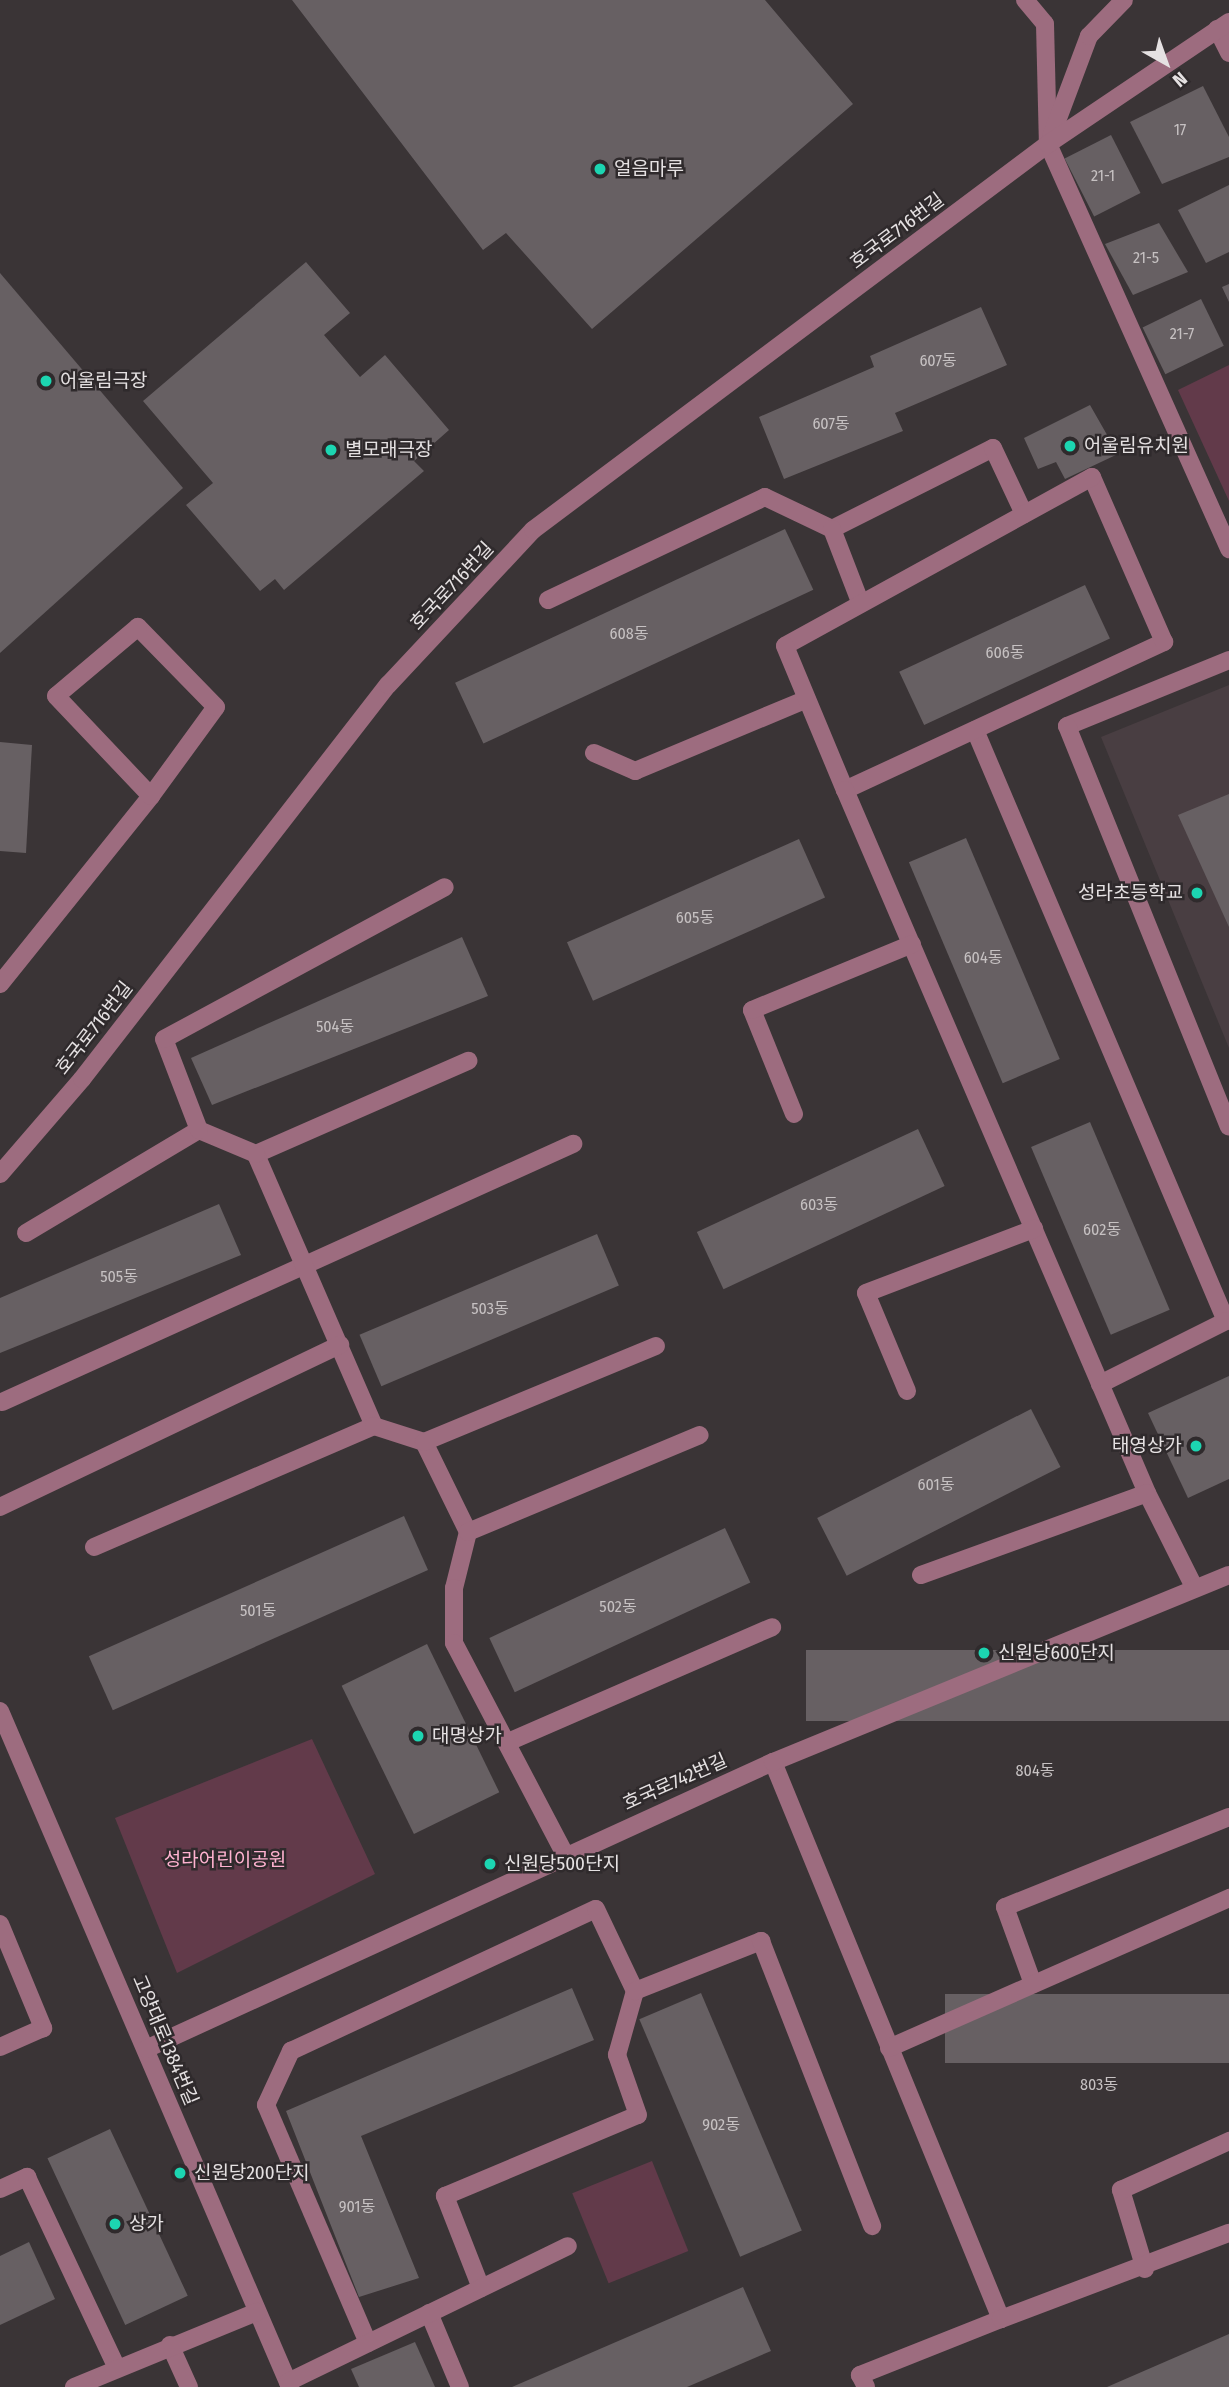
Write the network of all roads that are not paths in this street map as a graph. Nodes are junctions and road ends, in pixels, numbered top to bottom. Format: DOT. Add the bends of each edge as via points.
graph roads {
  1 [pos="1025,0"];
  2 [pos="1124,0"];
  3 [pos="1223,26"];
  4 [pos="1229,53"];
  5 [pos="1048,144"];
  6 [pos="1024,514"];
  7 [pos="832,529"];
  8 [pos="1229,549"];
  9 [pos="548,600"];
  10 [pos="861,604"];
  11 [pos="1229,660"];
  12 [pos="807,699"];
  13 [pos="975,730"];
  14 [pos="594,753"];
  15 [pos="845,790"];
  16 [pos="150,796"];
  17 [pos="445,887"];
  18 [pos="912,944"];
  19 [pos="0,984"];
  20 [pos="468,1061"];
  21 [pos="794,1114"];
  22 [pos="1229,1126"];
  23 [pos="199,1130"];
  24 [pos="573,1144"];
  25 [pos="256,1154"];
  26 [pos="0,1174"];
  27 [pos="1034,1229"];
  28 [pos="26,1233"];
  29 [pos="304,1263"];
  30 [pos="340,1345"];
  31 [pos="656,1346"];
  32 [pos="1100,1384"];
  33 [pos="907,1391"];
  34 [pos="2,1402"];
  35 [pos="374,1426"];
  36 [pos="700,1435"];
  37 [pos="425,1442"];
  38 [pos="1147,1493"];
  39 [pos="0,1507"];
  40 [pos="468,1532"];
  41 [pos="94,1547"];
  42 [pos="1229,1574"];
  43 [pos="921,1575"];
  44 [pos="1194,1587"];
  45 [pos="772,1627"];
  46 [pos="0,1711"];
  47 [pos="508,1742"];
  48 [pos="773,1762"];
  49 [pos="1229,1817"];
  50 [pos="565,1854"];
  51 [pos="1229,1898"];
  52 [pos="0,1924"];
  53 [pos="1033,1984"];
  54 [pos="635,1991"];
  55 [pos="0,2047"];
  56 [pos="889,2048"];
  57 [pos="146,2049"];
  58 [pos="1229,2140"];
  59 [pos="0,2189"];
  60 [pos="872,2226"];
  61 [pos="1229,2233"];
  62 [pos="568,2246"];
  63 [pos="1145,2269"];
  64 [pos="481,2288"];
  65 [pos="257,2312"];
  66 [pos="429,2313"];
  67 [pos="1001,2319"];
  68 [pos="368,2343"];
  69 [pos="170,2345"];
  70 [pos="117,2368"];
  71 [pos="289,2385"];
  72 [pos="74,2387"];
  73 [pos="189,2387"];
  74 [pos="460,2387"];
  75 [pos="866,2387"];
  1 -- 5 [label="street" via="1045,24"];
  2 -- 5 [label="street" via="1089,36"];
  3 -- 4 [label="street, 호국로716번길"];
  3 -- 5 [label="street, 호국로716번길"];
  5 -- 8 [label="street"];
  5 -- 26 [label="street, 호국로716번길" via="533,530 388,685 82,1079"];
  6 -- 7 [label="street" via="993,448"];
  6 -- 10 [label="street"];
  6 -- 13 [label="street" via="1092,477 1164,642"];
  7 -- 9 [label="street" via="765,497"];
  7 -- 10 [label="street"];
  10 -- 12 [label="street" via="785,646"];
  11 -- 22 [label="street" via="1067,726"];
  12 -- 14 [label="street" via="635,771"];
  12 -- 15 [label="street"];
  13 -- 15 [label="street"];
  13 -- 32 [label="street" via="1226,1321"];
  15 -- 18 [label="street"];
  16 -- 16 [label="street" via="56,696 138,628 216,707"];
  16 -- 19 [label="street"];
  17 -- 23 [label="street" via="164,1039"];
  18 -- 21 [label="street" via="752,1010"];
  18 -- 27 [label="street"];
  20 -- 25 [label="street"];
  23 -- 25 [label="street"];
  23 -- 28 [label="street"];
  24 -- 29 [label="street"];
  25 -- 29 [label="street"];
  27 -- 32 [label="street"];
  27 -- 33 [label="street" via="866,1293"];
  29 -- 30 [label="street"];
  29 -- 34 [label="street"];
  30 -- 35 [label="street"];
  30 -- 39 [label="street"];
  31 -- 37 [label="street"];
  32 -- 38 [label="street"];
  35 -- 37 [label="street"];
  35 -- 41 [label="street"];
  36 -- 40 [label="street"];
  37 -- 40 [label="street"];
  38 -- 43 [label="street"];
  38 -- 44 [label="street"];
  40 -- 47 [label="street" via="454,1588 454,1643"];
  42 -- 44 [label="street, 호국로742번길"];
  44 -- 48 [label="street, 호국로742번길"];
  45 -- 47 [label="street"];
  46 -- 57 [label="street, 고양대로1384번길"];
  47 -- 50 [label="street"];
  48 -- 50 [label="street, 호국로742번길"];
  48 -- 56 [label="street"];
  49 -- 53 [label="street" via="1005,1907"];
  50 -- 57 [label="street, 호국로742번길"];
  51 -- 53 [label="street"];
  52 -- 55 [label="street" via="43,2028"];
  53 -- 56 [label="street"];
  54 -- 60 [label="street" via="761,1941"];
  54 -- 64 [label="street" via="617,2055 638,2115 445,2196"];
  54 -- 68 [label="street" via="596,1909 290,2052 266,2105"];
  56 -- 67 [label="street"];
  57 -- 65 [label="street, 고양대로1384번길"];
  58 -- 63 [label="street" via="1121,2190"];
  59 -- 70 [label="street" via="27,2177"];
  61 -- 63 [label="street"];
  62 -- 64 [label="street"];
  63 -- 67 [label="street"];
  64 -- 66 [label="street"];
  65 -- 69 [label="street"];
  65 -- 71 [label="street, 고양대로1384번길"];
  66 -- 68 [label="street"];
  66 -- 74 [label="street"];
  67 -- 75 [label="street" via="860,2375"];
  68 -- 71 [label="street"];
  69 -- 70 [label="street"];
  69 -- 73 [label="street"];
  70 -- 72 [label="street"];
}
